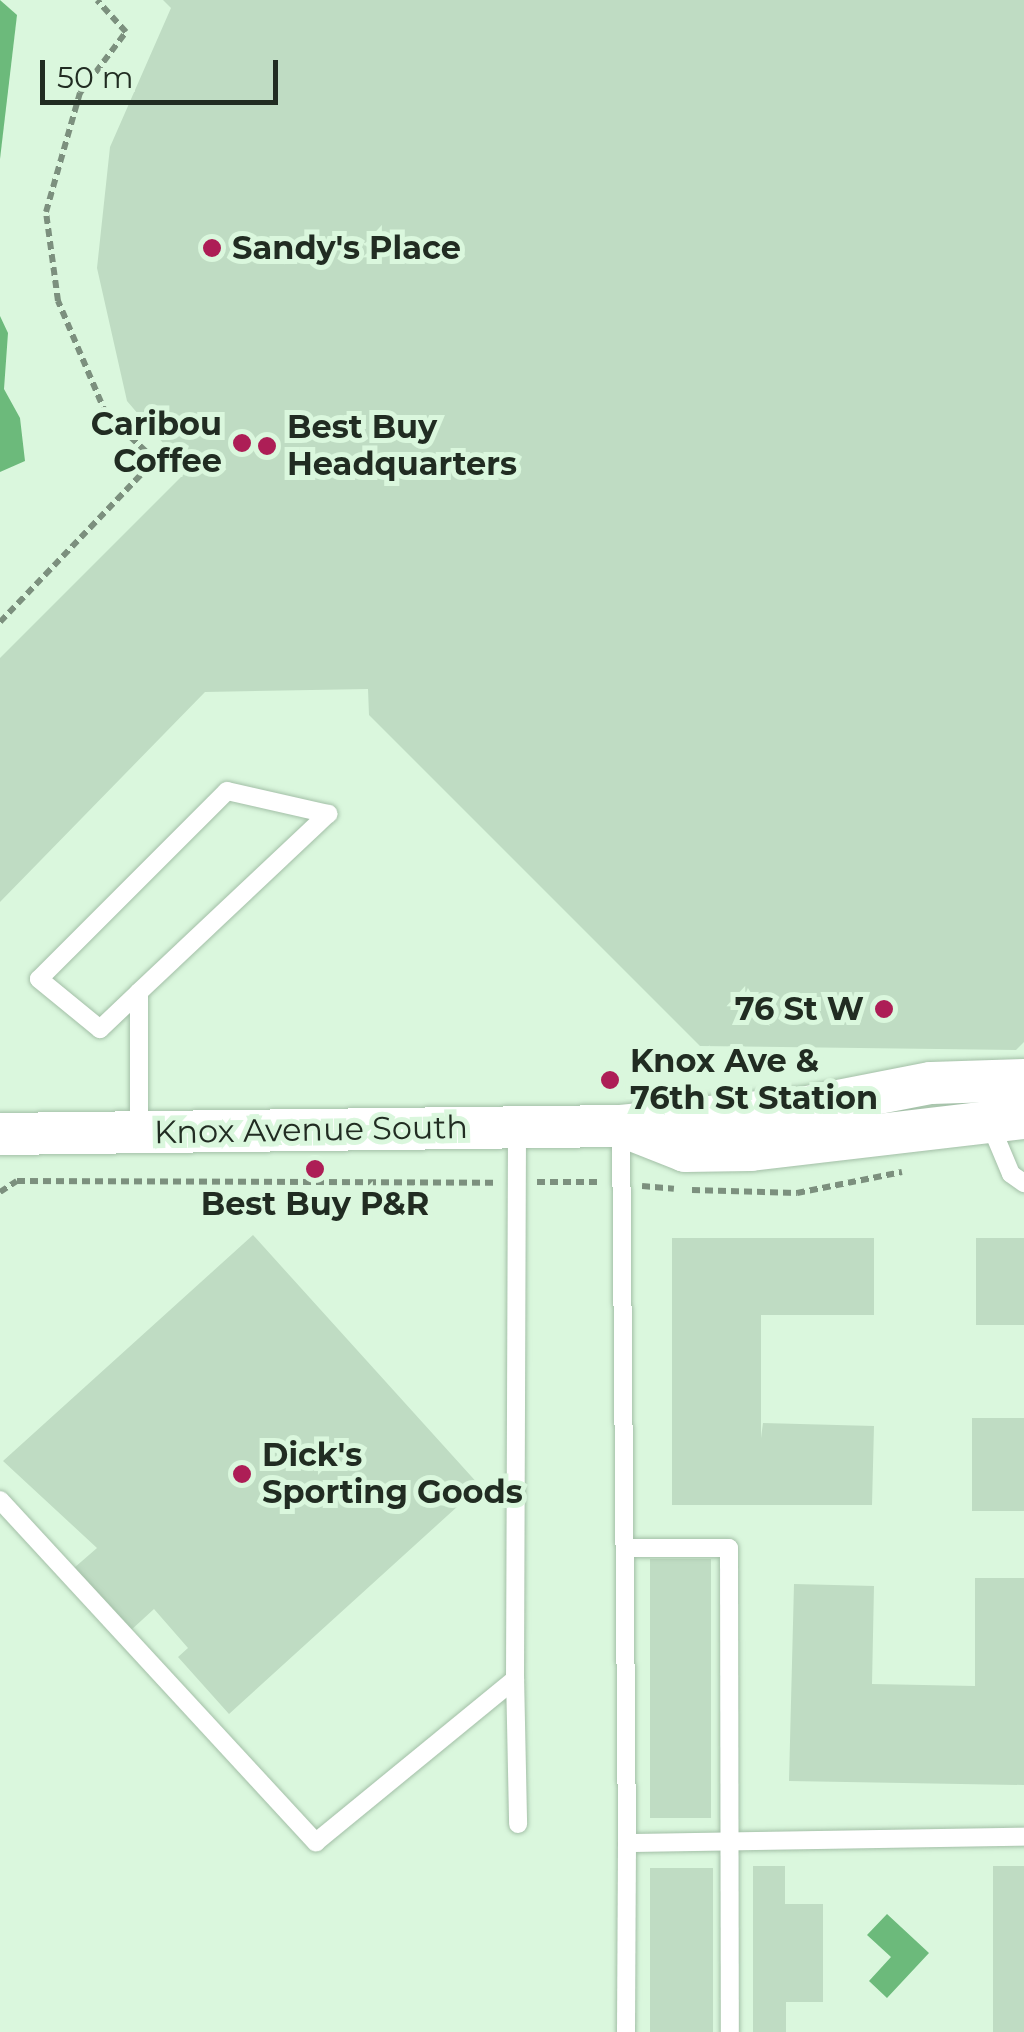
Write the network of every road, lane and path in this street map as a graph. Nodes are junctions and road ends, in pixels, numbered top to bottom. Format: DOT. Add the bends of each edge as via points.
graph roads {
  1 [pos="97,0"];
  2 [pos="0,622"];
  3 [pos="139,992"];
  4 [pos="1005,1099"];
  5 [pos="621,1126"];
  6 [pos="517,1128"];
  7 [pos="139,1132"];
  8 [pos="0,1134"];
  9 [pos="1024,1183"];
  10 [pos="0,1500"];
  11 [pos="627,1548"];
  12 [pos="515,1675"];
  13 [pos="518,1824"];
  14 [pos="1024,1837"];
  15 [pos="730,1842"];
  16 [pos="627,1843"];
  17 [pos="626,2032"];
  18 [pos="730,2032"];
  1 -- 2 [label="path" via="126,32 80,93 46,212 58,301 106,414 155,460"];
  3 -- 3 [label="lane" via="226,910 328,814 227,791 40,978 100,1029"];
  3 -- 7 [label="lane"];
  4 -- 5 [label="street, Knox Avenue South"];
  4 -- 9 [label="lane" via="1010,1174"];
  5 -- 6 [label="street, Knox Avenue South"];
  5 -- 11 [label="lane"];
  6 -- 7 [label="street, Knox Avenue South"];
  6 -- 12 [label="lane"];
  7 -- 8 [label="street, Knox Avenue South"];
  10 -- 12 [label="lane" via="316,1842"];
  11 -- 15 [label="lane" via="729,1548"];
  11 -- 16 [label="lane"];
  12 -- 13 [label="lane"];
  14 -- 15 [label="lane"];
  15 -- 16 [label="lane"];
  15 -- 18 [label="lane"];
  16 -- 17 [label="lane"];
}
